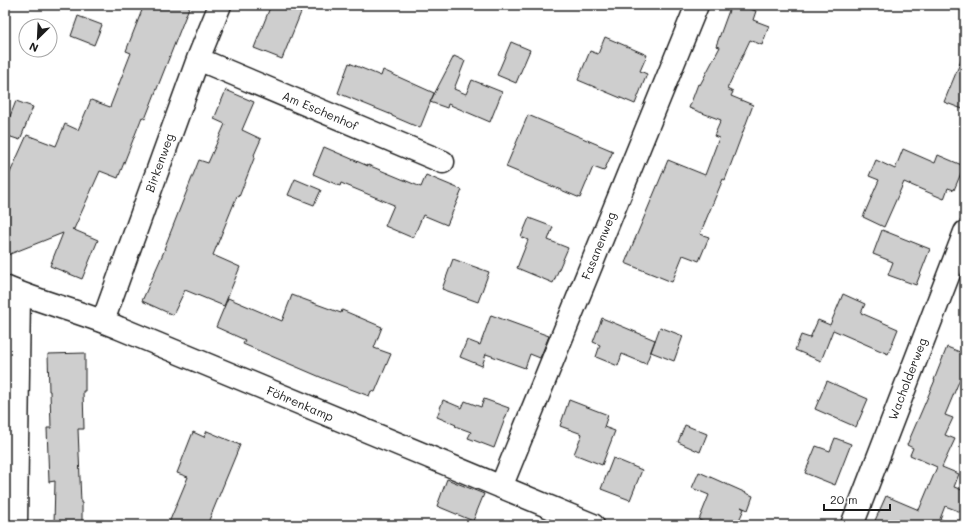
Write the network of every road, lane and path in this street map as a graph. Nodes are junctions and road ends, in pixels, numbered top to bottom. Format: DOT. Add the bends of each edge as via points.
graph roads {
  1 [pos="220,5"];
  2 [pos="697,5"];
  3 [pos="198,59"];
  4 [pos="443,162"];
  5 [pos="965,232"];
  6 [pos="12,290"];
  7 [pos="103,322"];
  8 [pos="500,487"];
  9 [pos="16,525"];
  10 [pos="593,525"];
  11 [pos="852,525"];
  1 -- 3 [label="street, Birkenweg"];
  2 -- 8 [label="street, Fasanenweg"];
  3 -- 4 [label="street, Am Eschenhof"];
  3 -- 7 [label="street, Birkenweg"];
  5 -- 11 [label="street, Wacholderweg"];
  6 -- 7 [label="street, Föhrenkamp"];
  6 -- 9 [label="street"];
  7 -- 8 [label="street, Föhrenkamp"];
  8 -- 10 [label="street, Föhrenkamp"];
}
